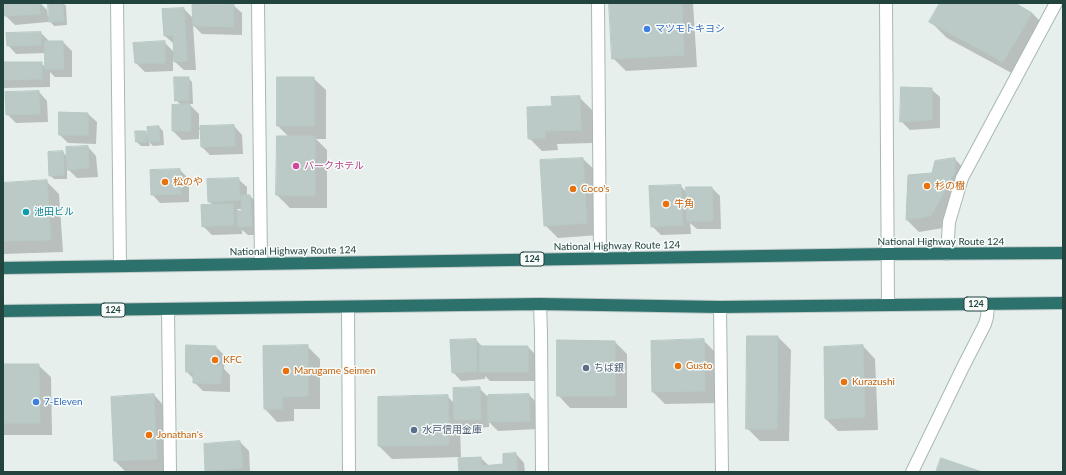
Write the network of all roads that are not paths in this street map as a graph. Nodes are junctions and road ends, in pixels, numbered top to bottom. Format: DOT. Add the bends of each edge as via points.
graph roads {
  1 [pos="117,3"];
  2 [pos="258,3"];
  3 [pos="598,3"];
  4 [pos="886,3"];
  5 [pos="1056,3"];
  6 [pos="1063,253"];
  7 [pos="889,254"];
  8 [pos="948,254"];
  9 [pos="600,258"];
  10 [pos="261,263"];
  11 [pos="120,266"];
  12 [pos="3,268"];
  13 [pos="1063,303"];
  14 [pos="540,304"];
  15 [pos="988,304"];
  16 [pos="888,305"];
  17 [pos="348,307"];
  18 [pos="720,307"];
  19 [pos="168,309"];
  20 [pos="3,311"];
  21 [pos="170,472"];
  22 [pos="349,472"];
  23 [pos="542,472"];
  24 [pos="722,472"];
  25 [pos="912,472"];
  1 -- 11 [label="street"];
  2 -- 10 [label="street"];
  3 -- 9 [label="street"];
  4 -- 7 [label="street"];
  5 -- 8 [label="street" via="962,178 949,222"];
  6 -- 8 [label="highway, National Highway Route 124 / 124"];
  7 -- 8 [label="highway, National Highway Route 124 / 124"];
  7 -- 9 [label="highway, National Highway Route 124 / 124"];
  7 -- 16 [label="street"];
  9 -- 10 [label="highway, National Highway Route 124 / 124"];
  10 -- 11 [label="highway, National Highway Route 124 / 124"];
  11 -- 12 [label="highway, National Highway Route 124 / 124"];
  13 -- 15 [label="highway, 124"];
  14 -- 17 [label="highway, 124"];
  14 -- 18 [label="highway, 124"];
  14 -- 23 [label="street"];
  15 -- 16 [label="highway, 124"];
  15 -- 25 [label="street" via="985,324"];
  16 -- 18 [label="highway, 124"];
  17 -- 19 [label="highway, 124"];
  17 -- 22 [label="street"];
  18 -- 24 [label="street"];
  19 -- 20 [label="highway, 124"];
  19 -- 21 [label="street"];
}
